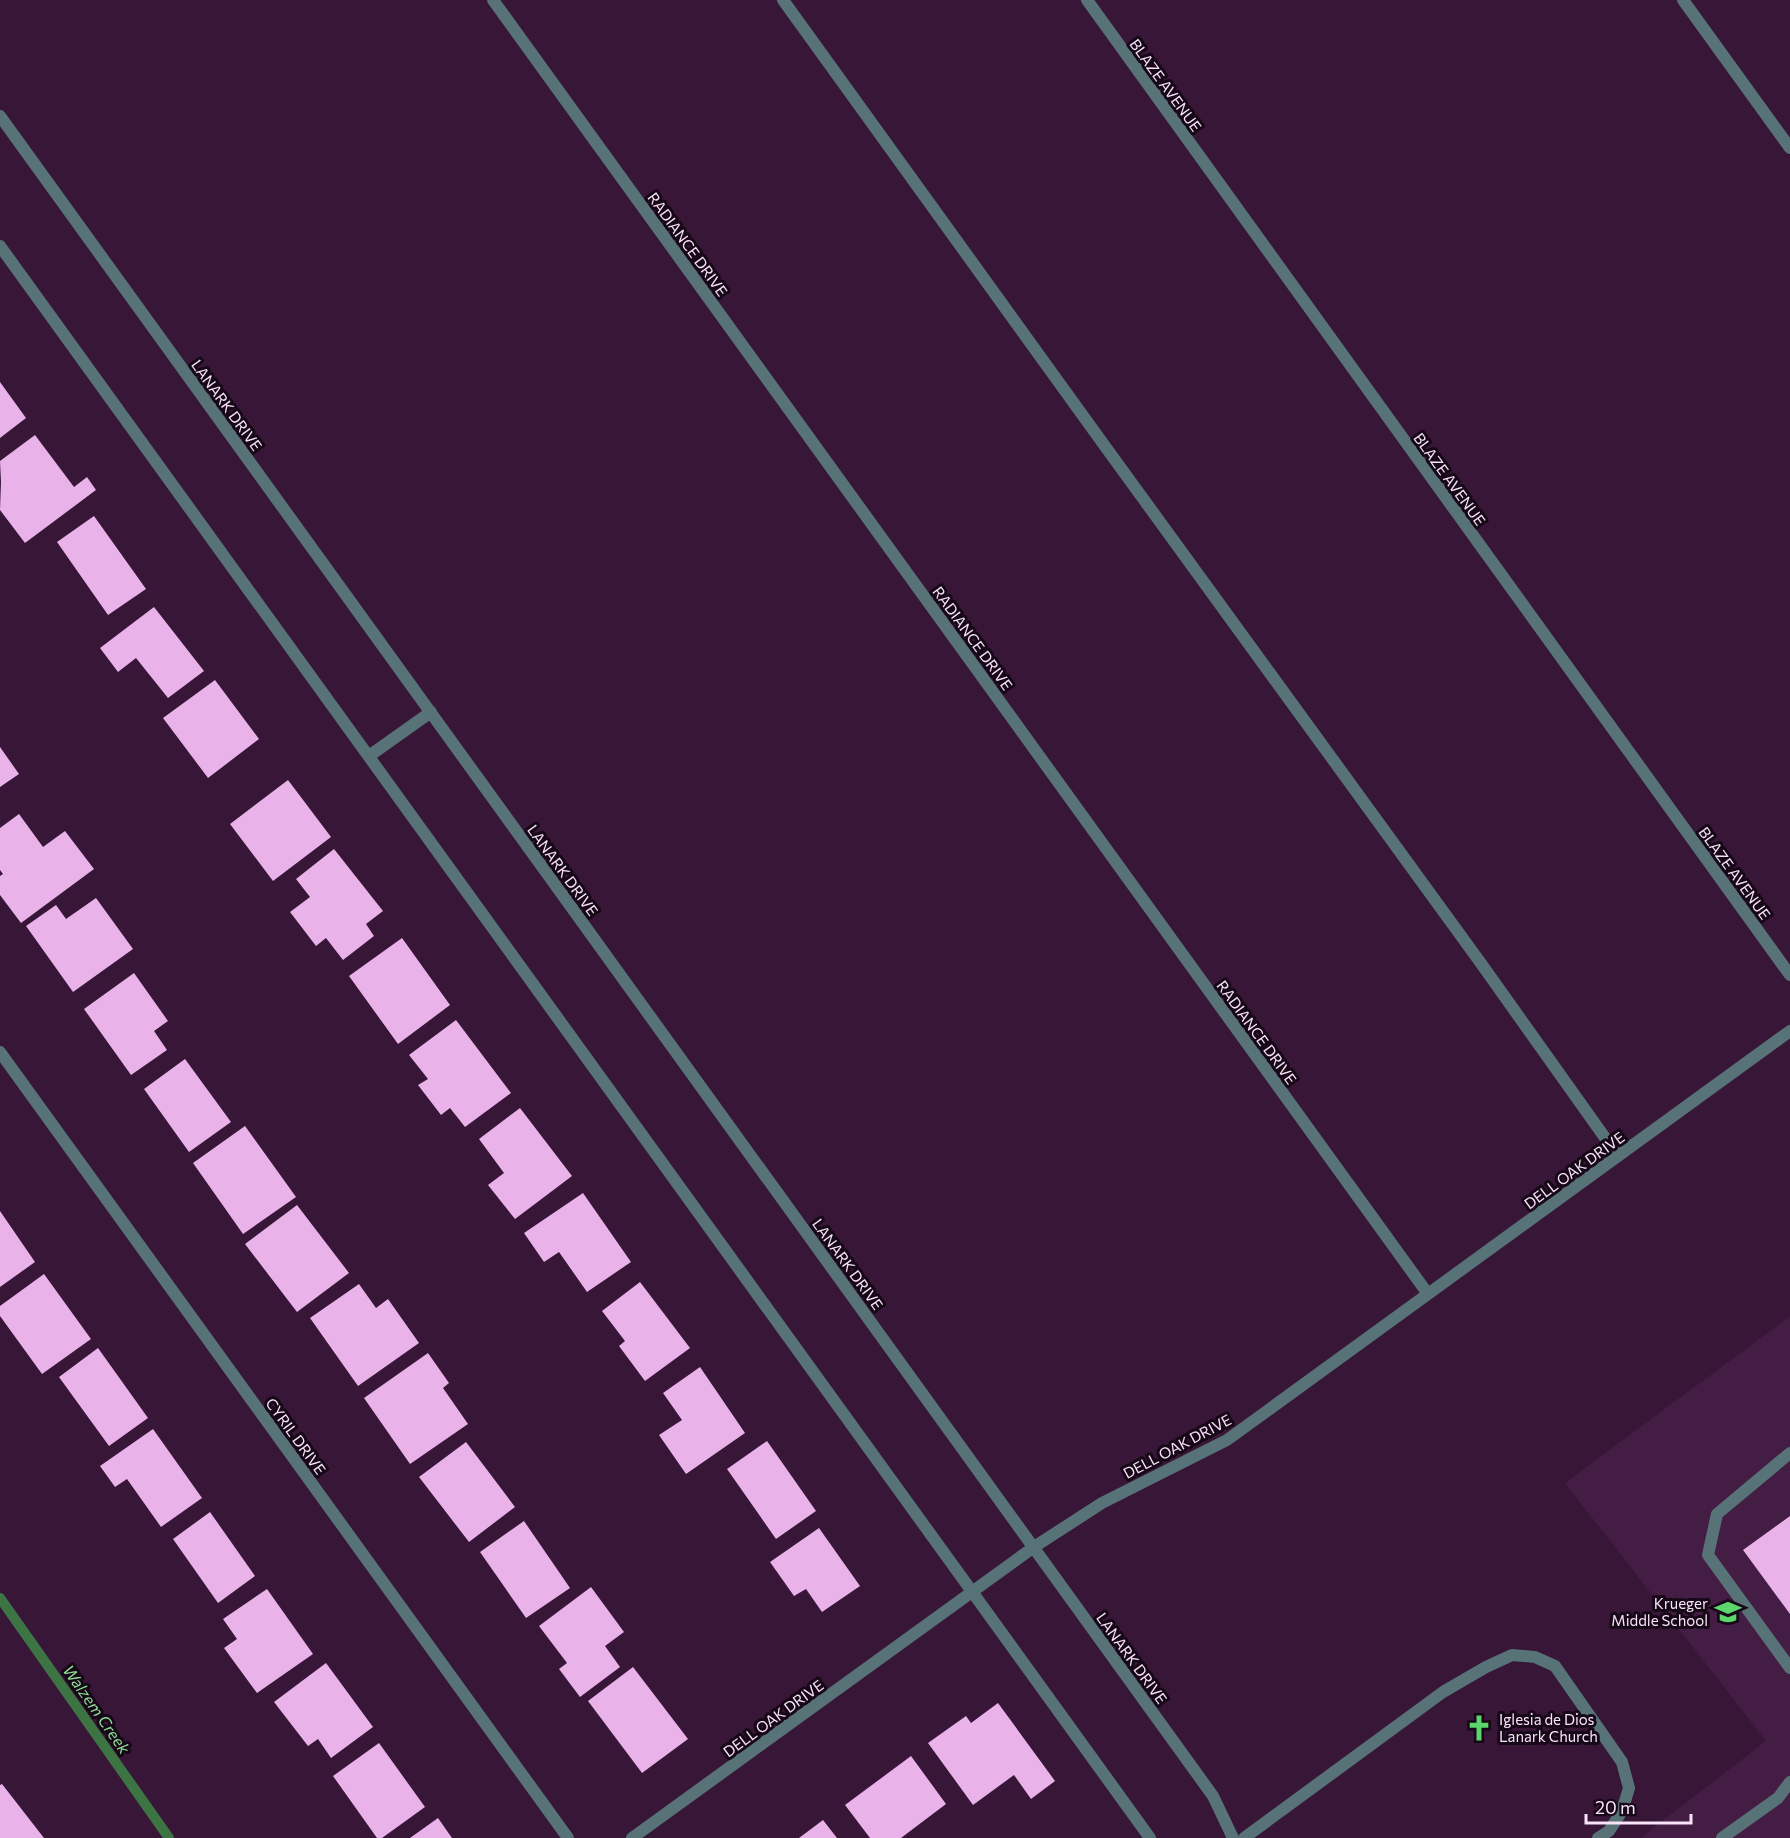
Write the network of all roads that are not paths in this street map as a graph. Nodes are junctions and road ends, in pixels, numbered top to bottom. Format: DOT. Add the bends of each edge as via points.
graph roads {
  1 [pos="493,0"];
  2 [pos="783,0"];
  3 [pos="1087,0"];
  4 [pos="1683,0"];
  5 [pos="0,116"];
  6 [pos="1790,148"];
  7 [pos="0,246"];
  8 [pos="431,712"];
  9 [pos="369,756"];
  10 [pos="1790,975"];
  11 [pos="1790,1031"];
  12 [pos="0,1052"];
  13 [pos="1618,1156"];
  14 [pos="1428,1294"];
  15 [pos="1790,1453"];
  16 [pos="1034,1548"];
  17 [pos="972,1593"];
  18 [pos="1790,1668"];
  19 [pos="1790,1782"];
  20 [pos="568,1838"];
  21 [pos="632,1838"];
  22 [pos="1150,1838"];
  23 [pos="1233,1838"];
  24 [pos="1244,1838"];
  25 [pos="1598,1838"];
  26 [pos="1722,1838"];
  1 -- 14 [label="street, RADIANCE DRIVE"];
  2 -- 13 [label="street"];
  3 -- 10 [label="street, BLAZE AVENUE"];
  4 -- 6 [label="street"];
  5 -- 8 [label="street, LANARK DRIVE"];
  7 -- 9 [label="street"];
  8 -- 9 [label="street"];
  8 -- 16 [label="street, LANARK DRIVE"];
  9 -- 17 [label="street"];
  11 -- 13 [label="street, DELL OAK DRIVE"];
  12 -- 20 [label="street, CYRIL DRIVE"];
  13 -- 14 [label="street, DELL OAK DRIVE"];
  14 -- 16 [label="street, DELL OAK DRIVE" via="1227,1440 1102,1503"];
  15 -- 18 [label="street" via="1717,1514 1708,1555"];
  16 -- 17 [label="street, DELL OAK DRIVE"];
  16 -- 23 [label="street, LANARK DRIVE" via="1213,1796"];
  17 -- 21 [label="street, DELL OAK DRIVE"];
  17 -- 22 [label="street"];
  19 -- 26 [label="street" via="1778,1798"];
  24 -- 25 [label="street" via="1443,1692 1512,1655 1535,1657 1555,1666 1622,1762 1629,1788 1622,1811 1609,1831"];
}
